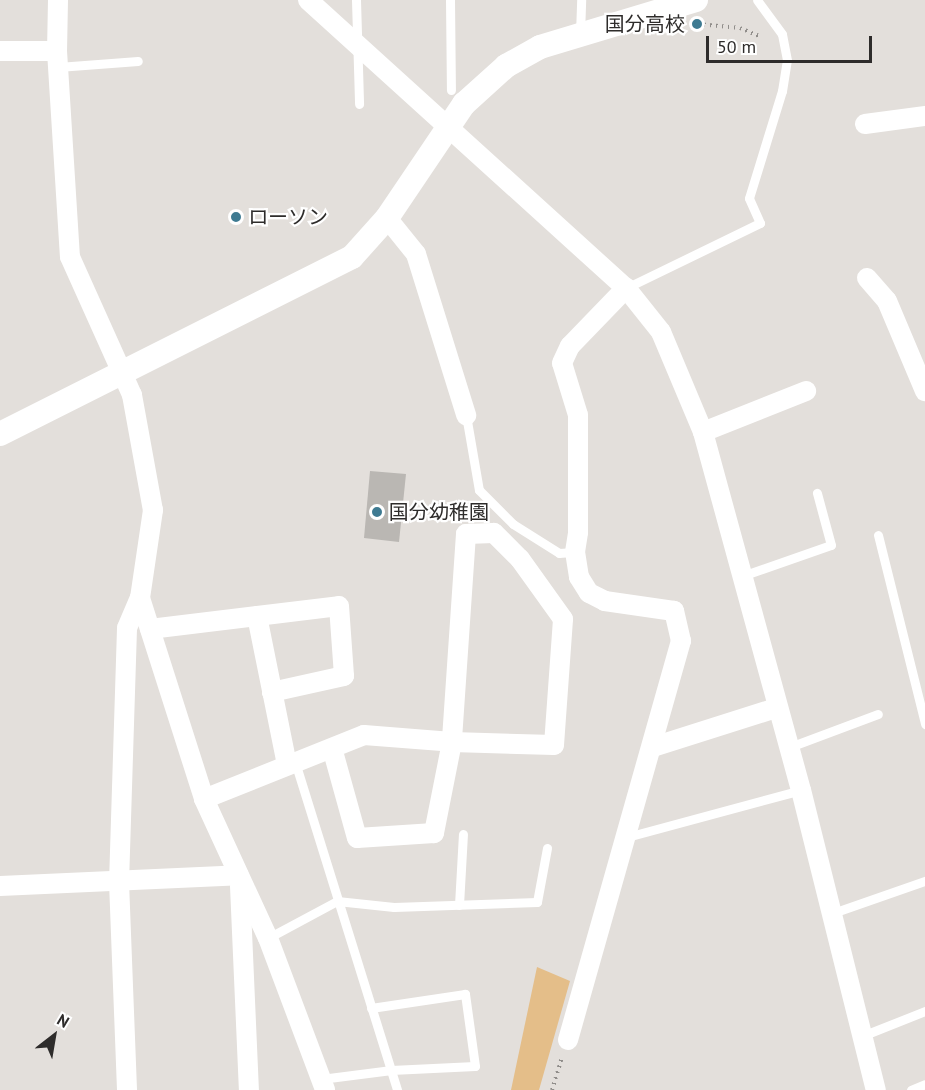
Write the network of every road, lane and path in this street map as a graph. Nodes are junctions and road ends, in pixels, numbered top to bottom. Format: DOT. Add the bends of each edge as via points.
graph roads {
  1 [pos="57,0"];
  2 [pos="308,0"];
  3 [pos="356,0"];
  4 [pos="450,0"];
  5 [pos="581,0"];
  6 [pos="696,0"];
  7 [pos="757,0"];
  8 [pos="580,34"];
  9 [pos="357,42"];
  10 [pos="0,51"];
  11 [pos="57,59"];
  12 [pos="138,61"];
  13 [pos="451,90"];
  14 [pos="359,104"];
  15 [pos="925,116"];
  16 [pos="865,124"];
  17 [pos="449,126"];
  18 [pos="387,218"];
  19 [pos="867,278"];
  20 [pos="626,288"];
  21 [pos="919,361"];
  22 [pos="120,375"];
  23 [pos="806,391"];
  24 [pos="925,391"];
  25 [pos="466,415"];
  26 [pos="704,432"];
  27 [pos="0,434"];
  28 [pos="817,493"];
  29 [pos="878,535"];
  30 [pos="574,552"];
  31 [pos="741,576"];
  32 [pos="140,598"];
  33 [pos="257,616"];
  34 [pos="150,629"];
  35 [pos="272,692"];
  36 [pos="776,708"];
  37 [pos="878,714"];
  38 [pos="925,724"];
  39 [pos="452,742"];
  40 [pos="654,747"];
  41 [pos="332,748"];
  42 [pos="786,748"];
  43 [pos="291,764"];
  44 [pos="801,790"];
  45 [pos="204,799"];
  46 [pos="463,834"];
  47 [pos="627,837"];
  48 [pos="548,848"];
  49 [pos="239,875"];
  50 [pos="925,881"];
  51 [pos="119,883"];
  52 [pos="0,886"];
  53 [pos="337,901"];
  54 [pos="459,905"];
  55 [pos="830,914"];
  56 [pos="268,938"];
  57 [pos="371,1008"];
  58 [pos="925,1011"];
  59 [pos="862,1035"];
  60 [pos="568,1040"];
  61 [pos="391,1070"];
  62 [pos="323,1084"];
  63 [pos="925,1084"];
  64 [pos="127,1090"];
  65 [pos="249,1090"];
  66 [pos="397,1090"];
  67 [pos="552,1090"];
  68 [pos="876,1090"];
  69 [pos="911,1090"];
  1 -- 11 [label="street"];
  2 -- 9 [label="street"];
  3 -- 9 [label="lane"];
  4 -- 13 [label="lane"];
  5 -- 8 [label="lane"];
  6 -- 8 [label="street"];
  7 -- 20 [label="lane" via="782,34 787,60 782,91 750,198 760,222"];
  8 -- 17 [label="street" via="540,47 506,66 464,104"];
  9 -- 14 [label="lane"];
  9 -- 17 [label="street"];
  10 -- 11 [label="street"];
  11 -- 12 [label="lane"];
  11 -- 22 [label="street" via="70,257"];
  15 -- 16 [label="street"];
  17 -- 18 [label="street"];
  17 -- 20 [label="street"];
  18 -- 22 [label="street" via="352,257 325,274"];
  18 -- 25 [label="street" via="416,254"];
  19 -- 21 [label="street" via="887,301"];
  20 -- 26 [label="street" via="662,332"];
  20 -- 30 [label="street" via="570,346 562,363 578,415 578,532"];
  21 -- 24 [label="street"];
  22 -- 27 [label="street"];
  22 -- 32 [label="street" via="132,395 153,510"];
  23 -- 26 [label="street"];
  25 -- 30 [label="lane" via="479,489 513,524 559,553"];
  26 -- 31 [label="street"];
  28 -- 31 [label="lane" via="831,545"];
  29 -- 38 [label="lane"];
  30 -- 40 [label="street" via="579,577 590,593 605,601 674,611 681,641"];
  31 -- 36 [label="street"];
  32 -- 34 [label="street"];
  32 -- 51 [label="street" via="127,628"];
  33 -- 34 [label="street"];
  33 -- 35 [label="street"];
  33 -- 35 [label="street" via="339,606 344,676"];
  34 -- 45 [label="street"];
  35 -- 43 [label="street"];
  36 -- 40 [label="street"];
  36 -- 42 [label="street"];
  37 -- 42 [label="lane"];
  39 -- 39 [label="street" via="466,534 494,533 520,558 563,619 554,745"];
  39 -- 41 [label="street" via="364,735"];
  39 -- 41 [label="street" via="434,833 357,838"];
  40 -- 47 [label="street"];
  41 -- 43 [label="street"];
  42 -- 44 [label="street"];
  43 -- 45 [label="street"];
  43 -- 53 [label="lane"];
  44 -- 47 [label="lane"];
  44 -- 55 [label="street"];
  45 -- 49 [label="street"];
  46 -- 54 [label="lane"];
  47 -- 60 [label="street"];
  48 -- 54 [label="lane" via="537,902"];
  49 -- 51 [label="street"];
  49 -- 56 [label="street"];
  49 -- 65 [label="street"];
  50 -- 55 [label="lane"];
  51 -- 52 [label="street"];
  51 -- 64 [label="street"];
  53 -- 54 [label="lane" via="394,907"];
  53 -- 56 [label="lane"];
  53 -- 57 [label="lane"];
  55 -- 59 [label="street"];
  56 -- 62 [label="street"];
  57 -- 61 [label="lane"];
  57 -- 61 [label="lane" via="465,994 475,1066"];
  58 -- 59 [label="lane"];
  59 -- 68 [label="street"];
  60 -- 67 [label="path"];
  61 -- 62 [label="lane"];
  61 -- 66 [label="lane"];
  63 -- 69 [label="lane"];
}
